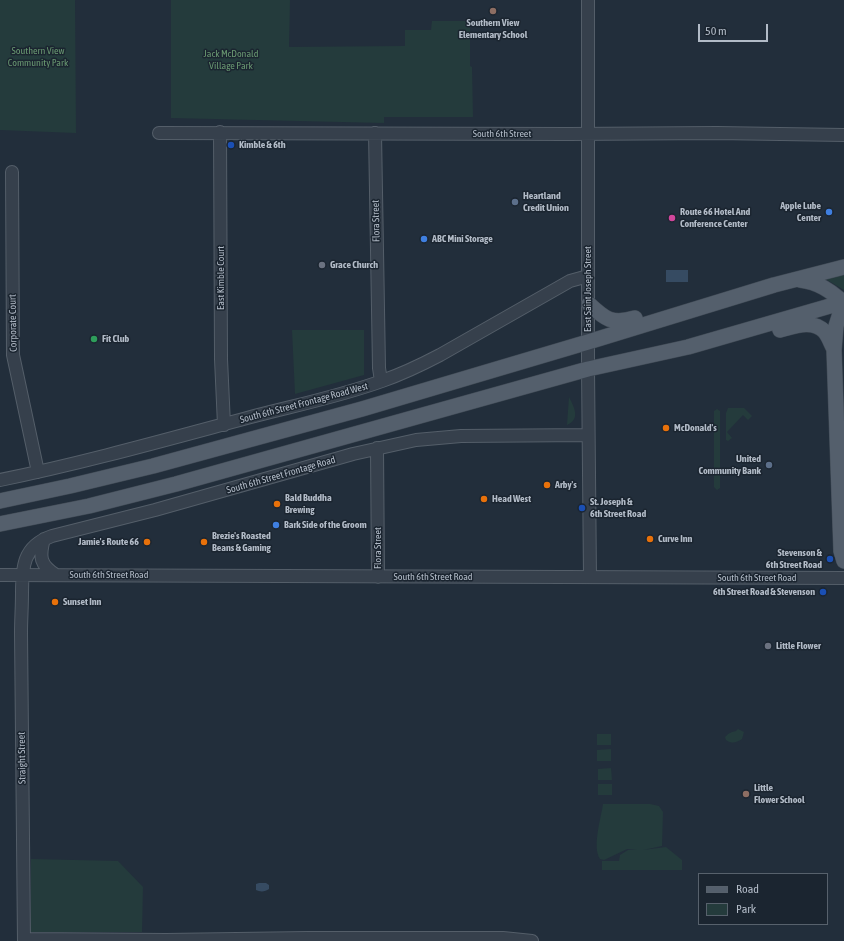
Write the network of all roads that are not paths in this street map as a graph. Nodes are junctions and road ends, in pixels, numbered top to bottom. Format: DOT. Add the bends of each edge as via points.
graph roads {
  1 [pos="588,0"];
  2 [pos="160,132"];
  3 [pos="220,132"];
  4 [pos="375,133"];
  5 [pos="589,134"];
  6 [pos="844,135"];
  7 [pos="12,172"];
  8 [pos="844,267"];
  9 [pos="588,276"];
  10 [pos="796,279"];
  11 [pos="740,296"];
  12 [pos="844,302"];
  13 [pos="589,304"];
  14 [pos="588,342"];
  15 [pos="834,350"];
  16 [pos="652,356"];
  17 [pos="588,369"];
  18 [pos="381,381"];
  19 [pos="224,425"];
  20 [pos="588,435"];
  21 [pos="377,448"];
  22 [pos="38,472"];
  23 [pos="0,480"];
  24 [pos="0,500"];
  25 [pos="0,524"];
  26 [pos="44,539"];
  27 [pos="844,561"];
  28 [pos="0,575"];
  29 [pos="22,575"];
  30 [pos="56,575"];
  31 [pos="378,577"];
  32 [pos="590,578"];
  33 [pos="844,578"];
  34 [pos="24,940"];
  35 [pos="503,940"];
  36 [pos="532,941"];
  1 -- 5 [label="street, East Saint Joseph Street"];
  2 -- 3 [label="street, South 6th Street"];
  3 -- 4 [label="street, South 6th Street"];
  3 -- 19 [label="street, East Kimble Court" via="221,358"];
  4 -- 5 [label="street, South 6th Street"];
  4 -- 18 [label="street, Flora Street"];
  5 -- 6 [label="street, South 6th Street"];
  5 -- 9 [label="street, East Saint Joseph Street"];
  7 -- 22 [label="street, Corporate Court" via="13,355"];
  8 -- 10 [label="main road"];
  9 -- 13 [label="street, East Saint Joseph Street"];
  9 -- 18 [label="street, South 6th Street Frontage Road West" via="570,281 440,355"];
  10 -- 11 [label="main road"];
  10 -- 12 [label="main road" via="820,285"];
  11 -- 13 [label="main road" via="718,294 623,322 609,320"];
  11 -- 14 [label="main road"];
  12 -- 15 [label="main road" via="836,326"];
  12 -- 16 [label="main road"];
  13 -- 14 [label="street, East Saint Joseph Street"];
  14 -- 17 [label="street, East Saint Joseph Street"];
  14 -- 24 [label="main road" via="362,409 153,466"];
  15 -- 16 [label="main road" via="824,331 811,324 697,353"];
  15 -- 27 [label="main road" via="841,552"];
  16 -- 17 [label="main road"];
  17 -- 20 [label="street, East Saint Joseph Street"];
  17 -- 25 [label="main road" via="176,484 89,506"];
  18 -- 19 [label="street, South 6th Street Frontage Road West"];
  19 -- 22 [label="street, South 6th Street Frontage Road West"];
  20 -- 21 [label="street, South 6th Street Frontage Road" via="436,438"];
  20 -- 32 [label="street, East Saint Joseph Street"];
  21 -- 26 [label="street, South 6th Street Frontage Road"];
  21 -- 31 [label="street, Flora Street"];
  22 -- 23 [label="street, South 6th Street Frontage Road West"];
  26 -- 29 [label="street, South 6th Street Frontage Road" via="36,543 27,555"];
  26 -- 30 [label="street" via="42,563"];
  28 -- 29 [label="street"];
  29 -- 30 [label="street, South 6th Street Road"];
  29 -- 34 [label="street, Straight Street"];
  30 -- 31 [label="street, South 6th Street Road"];
  31 -- 32 [label="street, South 6th Street Road"];
  32 -- 33 [label="street, South 6th Street Road"];
  34 -- 35 [label="street"];
  35 -- 36 [label="street"];
}
